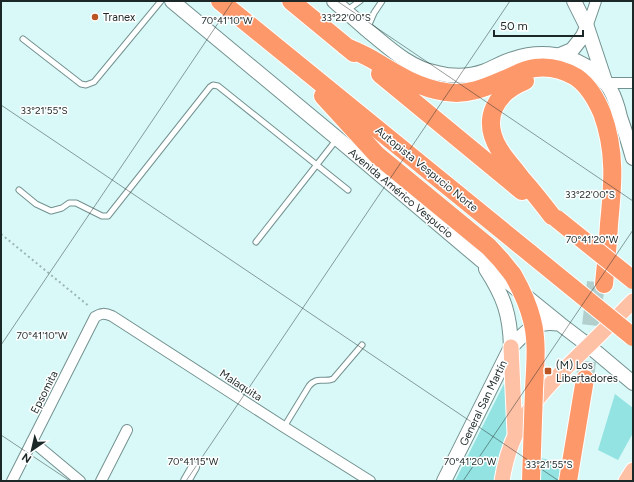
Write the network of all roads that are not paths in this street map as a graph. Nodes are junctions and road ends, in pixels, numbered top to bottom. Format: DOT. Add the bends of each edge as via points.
graph roads {
  1 [pos="161,1"];
  2 [pos="172,1"];
  3 [pos="220,1"];
  4 [pos="291,1"];
  5 [pos="334,1"];
  6 [pos="360,1"];
  7 [pos="382,1"];
  8 [pos="574,1"];
  9 [pos="596,1"];
  10 [pos="346,11"];
  11 [pos="587,27"];
  12 [pos="367,30"];
  13 [pos="23,39"];
  14 [pos="345,46"];
  15 [pos="282,51"];
  16 [pos="560,55"];
  17 [pos="606,83"];
  18 [pos="633,83"];
  19 [pos="338,139"];
  20 [pos="633,158"];
  21 [pos="316,165"];
  22 [pos="18,190"];
  23 [pos="348,190"];
  24 [pos="555,218"];
  25 [pos="256,242"];
  26 [pos="480,260"];
  27 [pos="633,280"];
  28 [pos="633,301"];
  29 [pos="98,314"];
  30 [pos="560,324"];
  31 [pos="633,337"];
  32 [pos="362,345"];
  33 [pos="589,346"];
  34 [pos="510,347"];
  35 [pos="633,383"];
  36 [pos="284,427"];
  37 [pos="127,430"];
  38 [pos="515,434"];
  39 [pos="32,441"];
  40 [pos="194,467"];
  41 [pos="633,470"];
  42 [pos="12,481"];
  43 [pos="80,481"];
  44 [pos="101,481"];
  45 [pos="186,481"];
  46 [pos="370,481"];
  47 [pos="444,481"];
  48 [pos="502,481"];
  49 [pos="531,481"];
  50 [pos="568,481"];
  51 [pos="580,481"];
  52 [pos="626,481"];
  1 -- 13 [label="lane" via="94,82 86,85 81,84"];
  2 -- 19 [label="main road, Avenida Américo Vespucio"];
  3 -- 15 [label="highway, Autopista Vespucio Norte"];
  4 -- 14 [label="highway"];
  5 -- 10 [label="main road"];
  6 -- 10 [label="lane"];
  7 -- 12 [label="lane" via="370,19"];
  8 -- 11 [label="main road"];
  9 -- 11 [label="street"];
  10 -- 12 [label="main road"];
  11 -- 16 [label="main road" via="572,50"];
  11 -- 17 [label="main road"];
  12 -- 16 [label="main road" via="410,62 435,73 447,75 477,73 529,55"];
  14 -- 24 [label="highway"];
  14 -- 24 [label="highway" via="408,80 446,92 471,92 536,68 554,68 581,81 595,97 612,149 612,191 600,283 602,165 595,127 586,105 576,92 563,83 538,78 529,79 510,88 492,110 492,134 499,150"];
  15 -- 31 [label="highway, Autopista Vespucio Norte, bridge"];
  15 -- 49 [label="highway, bridge" via="378,155 489,247 513,275 525,298 535,336"];
  16 -- 17 [label="main road" via="584,64"];
  17 -- 18 [label="street"];
  17 -- 20 [label="main road" via="614,96"];
  19 -- 21 [label="lane"];
  19 -- 26 [label="main road, Avenida Américo Vespucio"];
  21 -- 22 [label="lane" via="218,86 213,85 108,216 102,216 76,203 69,203 51,212"];
  21 -- 23 [label="lane"];
  21 -- 25 [label="lane"];
  24 -- 27 [label="highway, bridge"];
  26 -- 30 [label="main road, Avenida Américo Vespucio"];
  26 -- 34 [label="main road, General San Martín" via="503,300 509,321"];
  28 -- 33 [label="main road"];
  29 -- 36 [label="street, Malaquita" via="112,316"];
  29 -- 39 [label="street, Epsomita"];
  30 -- 33 [label="main road, Avenida Américo Vespucio"];
  30 -- 34 [label="main road, General San Martín" via="551,322 533,327"];
  32 -- 36 [label="lane" via="333,379 313,381"];
  33 -- 35 [label="main road, Avenida Américo Vespucio"];
  33 -- 38 [label="main road" via="534,402"];
  34 -- 38 [label="main road"];
  34 -- 47 [label="main road, General San Martín"];
  36 -- 46 [label="street, Malaquita"];
  37 -- 44 [label="street"];
  38 -- 48 [label="main road"];
  39 -- 42 [label="street, Epsomita"];
  39 -- 43 [label="street"];
  40 -- 45 [label="street"];
  41 -- 52 [label="main road"];
  50 -- 51 [label="highway" via="590,380 585,455"];
}
